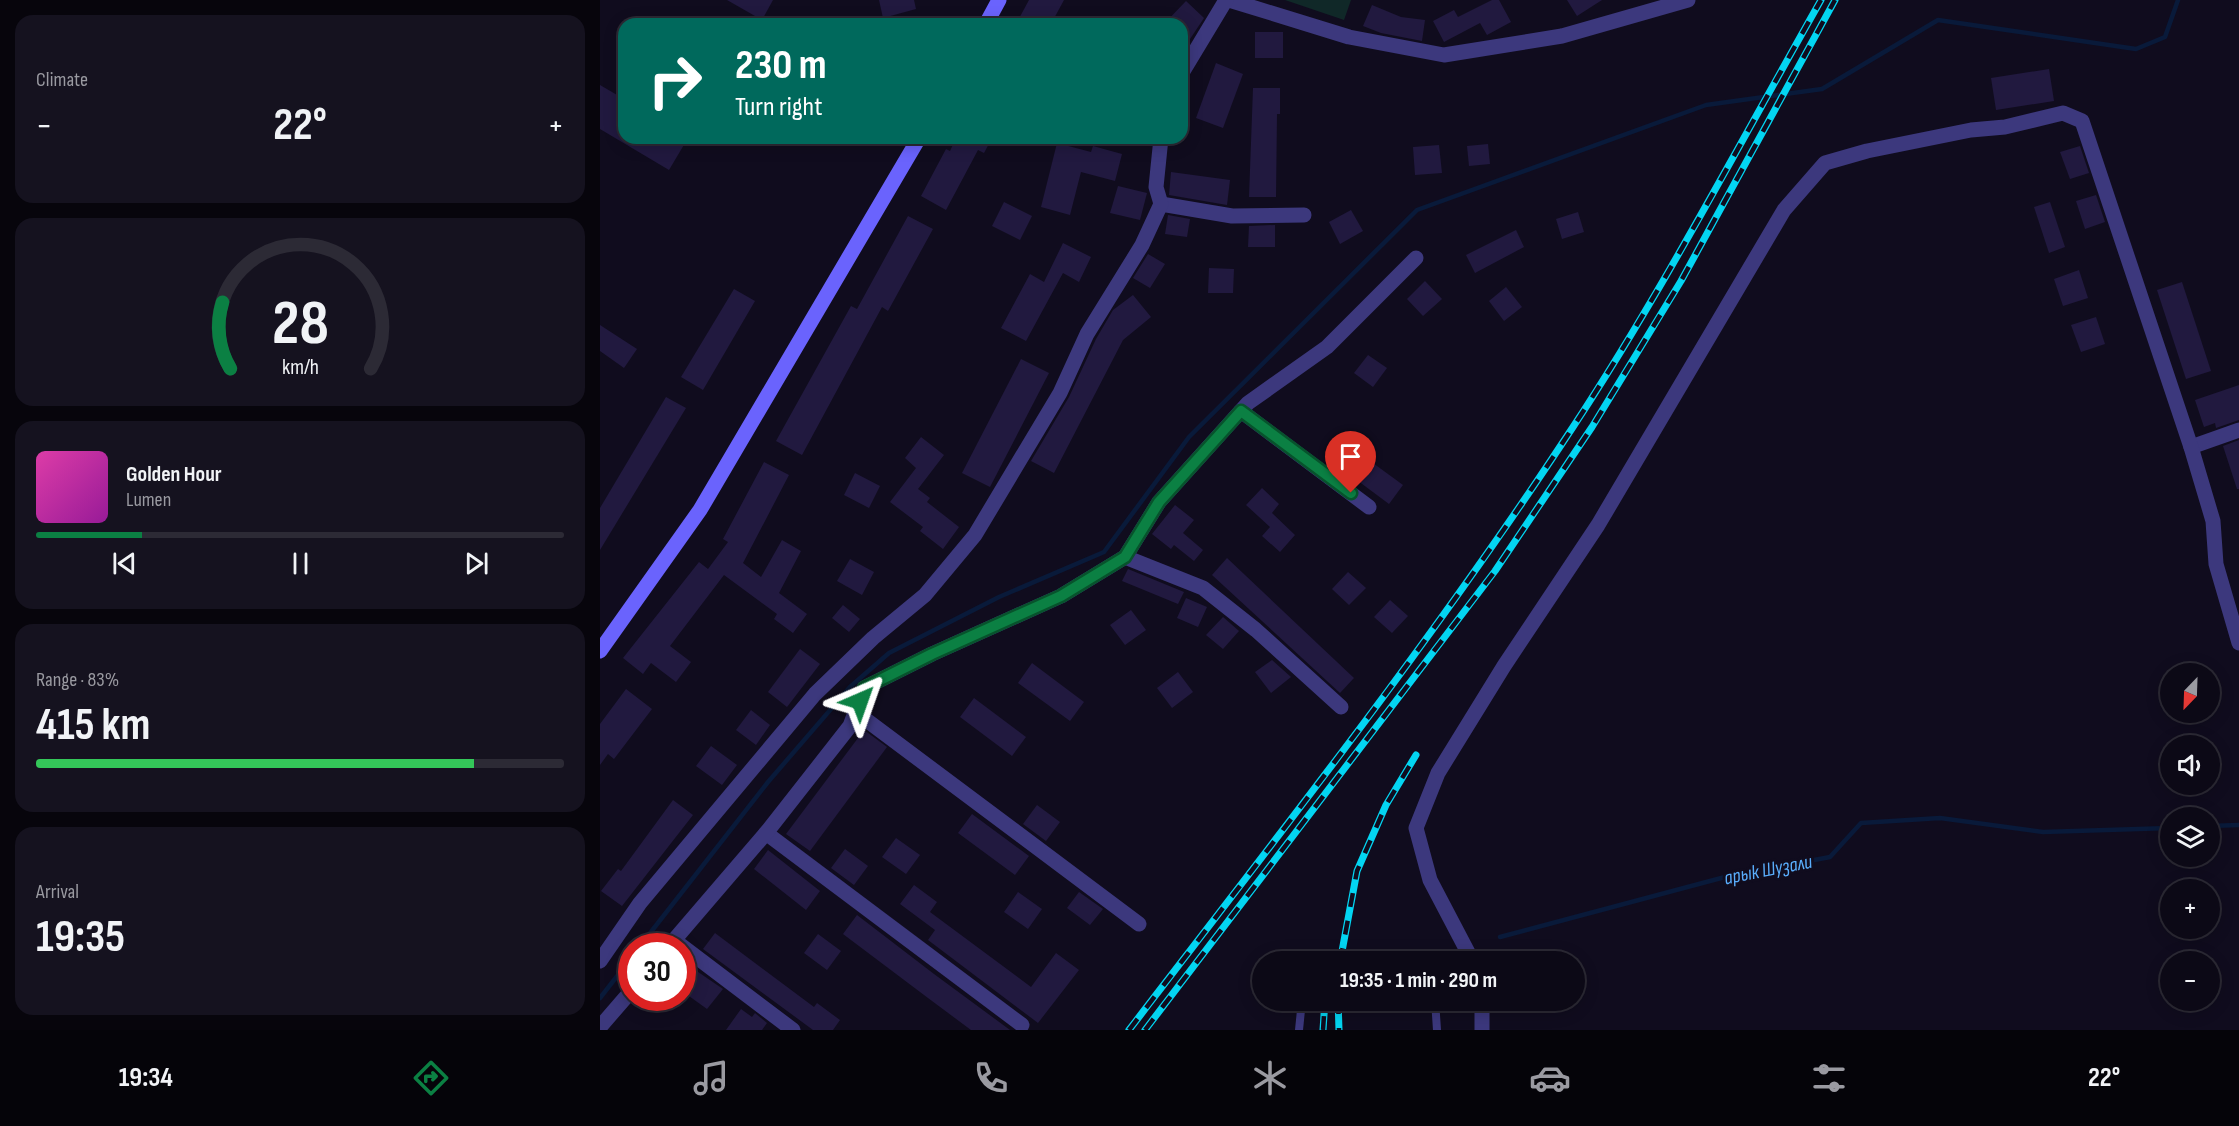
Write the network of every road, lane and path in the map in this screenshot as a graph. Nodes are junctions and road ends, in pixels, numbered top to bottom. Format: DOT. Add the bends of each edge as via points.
graph roads {
  1 [pos="999,0"];
  2 [pos="1228,0"];
  3 [pos="1688,0"];
  4 [pos="989,18"];
  5 [pos="1188,63"];
  6 [pos="915,144"];
  7 [pos="1160,144"];
  8 [pos="1161,204"];
  9 [pos="1304,215"];
  10 [pos="1416,258"];
  11 [pos="1241,411"];
  12 [pos="2239,430"];
  13 [pos="2191,447"];
  14 [pos="1369,507"];
  15 [pos="1125,557"];
  16 [pos="2239,644"];
  17 [pos="600,651"];
  18 [pos="1341,707"];
  19 [pos="857,713"];
  20 [pos="766,833"];
  21 [pos="1139,924"];
  22 [pos="681,933"];
  23 [pos="1467,951"];
  24 [pos="696,960"];
  25 [pos="600,961"];
  26 [pos="618,1006"];
  27 [pos="1301,1011"];
  28 [pos="1436,1011"];
  29 [pos="1482,1011"];
  30 [pos="1022,1025"];
  31 [pos="600,1027"];
  32 [pos="793,1030"];
  33 [pos="1299,1030"];
  34 [pos="1437,1030"];
  35 [pos="1482,1030"];
  1 -- 4 [label="main road"];
  2 -- 3 [label="street" via="1349,37 1444,55 1562,36"];
  2 -- 5 [label="street"];
  6 -- 17 [label="main road" via="700,510"];
  7 -- 8 [label="street" via="1156,187"];
  8 -- 9 [label="street" via="1232,216"];
  8 -- 25 [label="street" via="1142,245 1087,334 1060,393 975,535 925,595 815,694 640,903"];
  10 -- 11 [label="street" via="1327,347"];
  11 -- 14 [label="street"];
  11 -- 15 [label="street" via="1159,502"];
  12 -- 13 [label="street"];
  13 -- 16 [label="street" via="2213,521 2216,564"];
  13 -- 23 [label="street" via="2082,121 2063,113 1867,151 1825,163 1784,210 1598,525 1438,773 1416,828 1430,880"];
  15 -- 18 [label="street" via="1203,588"];
  15 -- 19 [label="street" via="1061,596 864,688"];
  19 -- 20 [label="street"];
  19 -- 21 [label="street"];
  20 -- 22 [label="street"];
  20 -- 30 [label="street"];
  24 -- 32 [label="street"];
  26 -- 31 [label="street"];
  27 -- 33 [label="lane"];
  28 -- 34 [label="lane"];
  29 -- 35 [label="street"];
}
